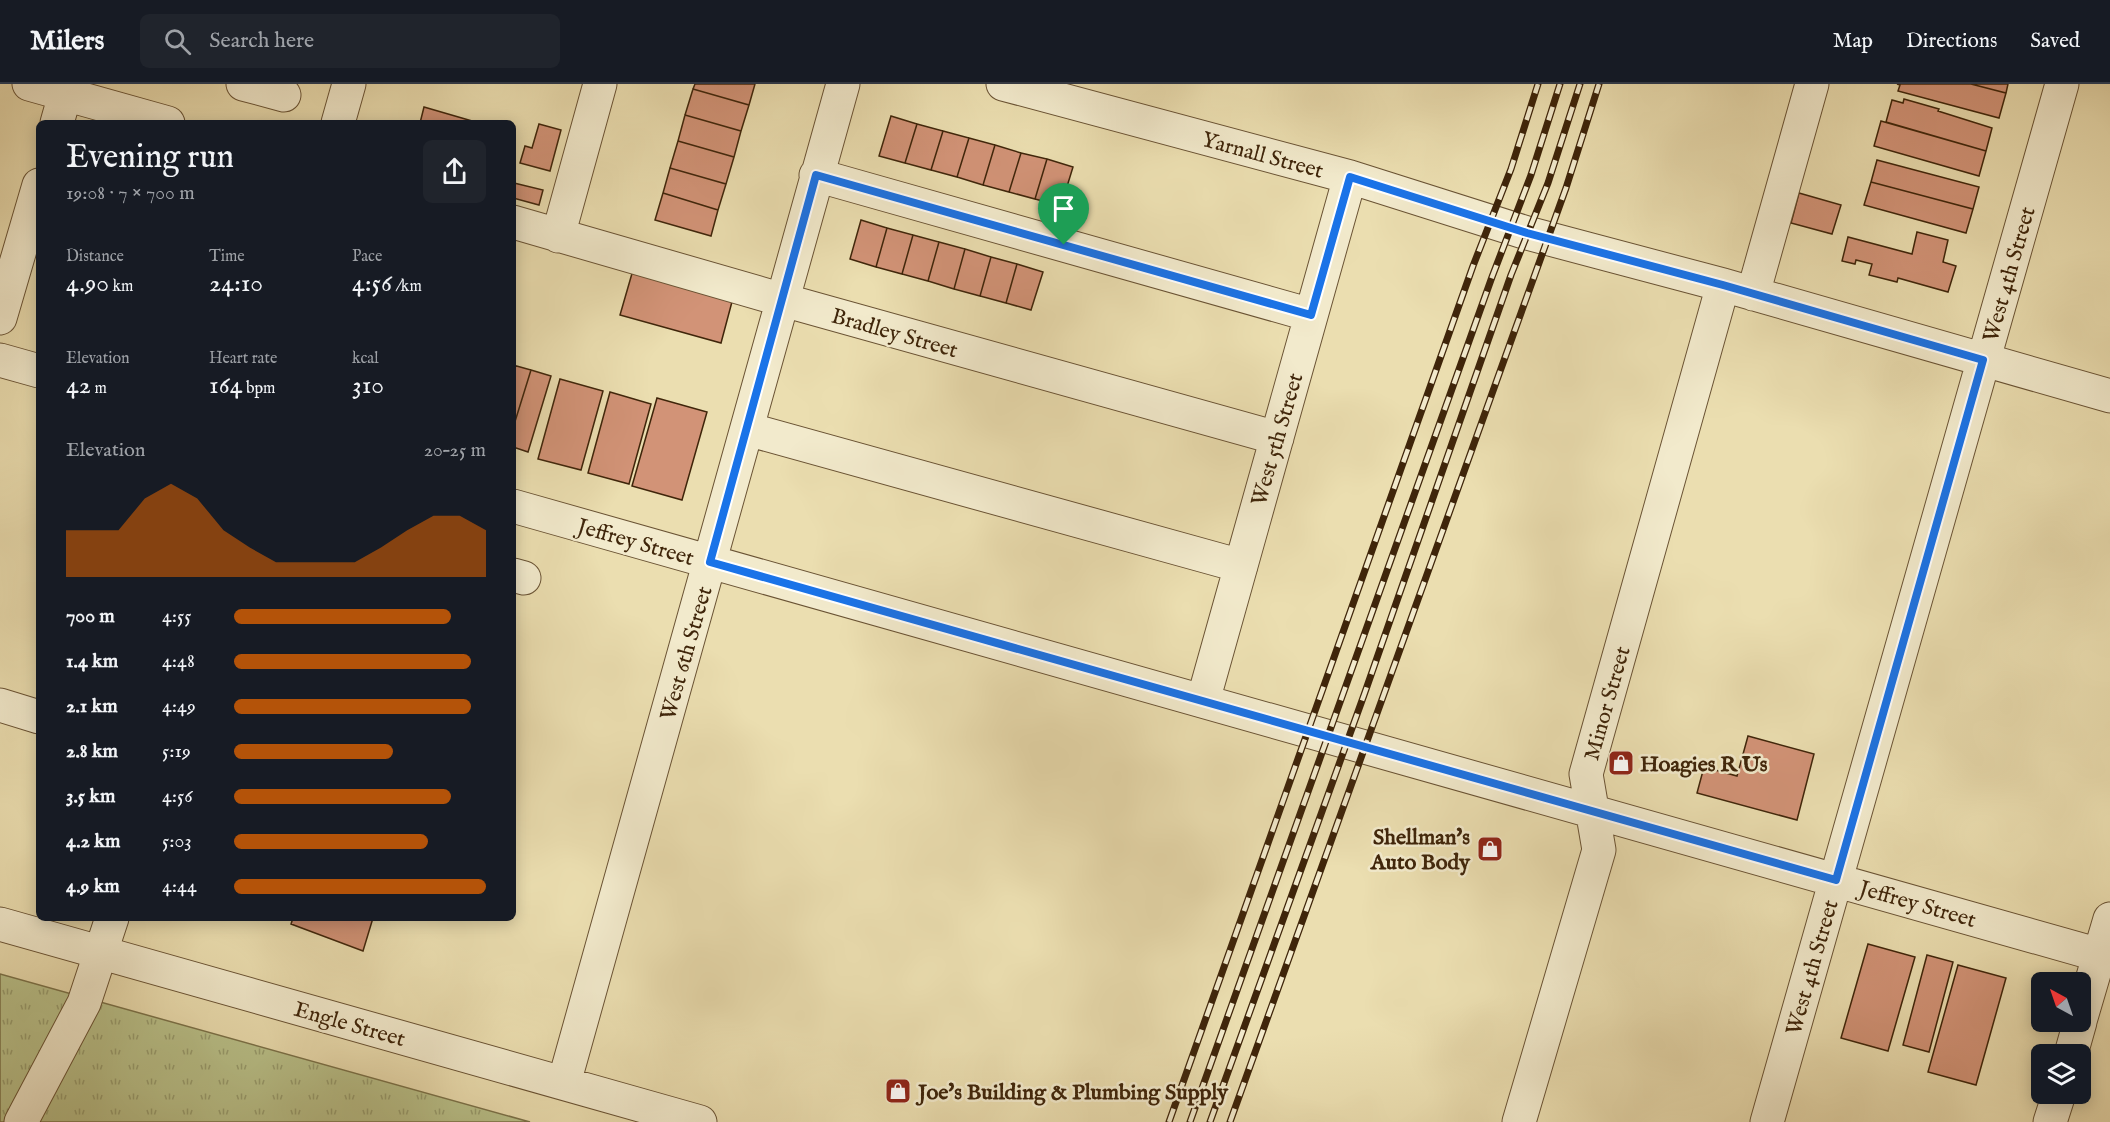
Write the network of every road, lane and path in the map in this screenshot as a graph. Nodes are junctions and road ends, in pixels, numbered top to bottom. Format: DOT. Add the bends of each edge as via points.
graph roads {
  1 [pos="29,84"];
  2 [pos="243,84"];
  3 [pos="349,84"];
  4 [pos="600,84"];
  5 [pos="843,84"];
  6 [pos="1003,84"];
  7 [pos="1812,84"];
  8 [pos="2062,84"];
  9 [pos="284,95"];
  10 [pos="64,101"];
  11 [pos="154,120"];
  12 [pos="339,120"];
  13 [pos="816,175"];
  14 [pos="1350,177"];
  15 [pos="36,196"];
  16 [pos="516,223"];
  17 [pos="558,236"];
  18 [pos="1738,289"];
  19 [pos="783,300"];
  20 [pos="1311,315"];
  21 [pos="0,318"];
  22 [pos="0,360"];
  23 [pos="1983,360"];
  24 [pos="36,370"];
  25 [pos="2110,396"];
  26 [pos="747,429"];
  27 [pos="1277,438"];
  28 [pos="516,507"];
  29 [pos="710,562"];
  30 [pos="1241,566"];
  31 [pos="1203,701"];
  32 [pos="0,705"];
  33 [pos="36,716"];
  34 [pos="1592,811"];
  35 [pos="1836,880"];
  36 [pos="2110,919"];
  37 [pos="111,921"];
  38 [pos="0,924"];
  39 [pos="102,953"];
  40 [pos="2105,956"];
  41 [pos="2091,992"];
  42 [pos="564,1083"];
  43 [pos="2056,1104"];
  44 [pos="21,1122"];
  45 [pos="700,1122"];
  46 [pos="1519,1122"];
  47 [pos="1767,1122"];
  48 [pos="2050,1122"];
  1 -- 10 [label="street"];
  2 -- 9 [label="street"];
  3 -- 12 [label="street"];
  4 -- 17 [label="street"];
  5 -- 13 [label="street, West 6th Street"];
  6 -- 14 [label="street, Yarnall Street"];
  7 -- 18 [label="street, Minor Street"];
  8 -- 23 [label="street, West 4th Street"];
  10 -- 11 [label="street"];
  13 -- 19 [label="street, West 6th Street"];
  13 -- 20 [label="street"];
  14 -- 18 [label="street, Yarnall Street" via="1527,233"];
  14 -- 20 [label="street, West 5th Street"];
  15 -- 21 [label="street"];
  16 -- 17 [label="street, Bradley Street"];
  17 -- 19 [label="street, Bradley Street"];
  18 -- 23 [label="street, Yarnall Street"];
  18 -- 34 [label="street, Minor Street" via="1586,774"];
  19 -- 26 [label="street, West 6th Street"];
  19 -- 27 [label="street, Bradley Street"];
  20 -- 27 [label="street, West 5th Street"];
  22 -- 24 [label="street"];
  23 -- 25 [label="street, Yarnall Street"];
  23 -- 35 [label="street, West 4th Street"];
  26 -- 29 [label="street, West 6th Street"];
  26 -- 30 [label="street"];
  27 -- 30 [label="street, West 5th Street"];
  28 -- 29 [label="street, Jeffrey Street"];
  29 -- 31 [label="street, Jeffrey Street"];
  29 -- 42 [label="street, West 6th Street"];
  30 -- 31 [label="street, West 5th Street"];
  31 -- 34 [label="street, Jeffrey Street"];
  32 -- 33 [label="street"];
  34 -- 35 [label="street, Jeffrey Street"];
  34 -- 46 [label="street, Minor Street" via="1599,850"];
  35 -- 40 [label="street, Jeffrey Street"];
  35 -- 47 [label="street, West 4th Street"];
  36 -- 40 [label="street"];
  37 -- 39 [label="street"];
  38 -- 39 [label="street, Engle Street"];
  39 -- 42 [label="street, Engle Street"];
  39 -- 44 [label="street" via="84,1003"];
  40 -- 41 [label="street"];
  42 -- 45 [label="street, Engle Street"];
  43 -- 48 [label="street"];
}
